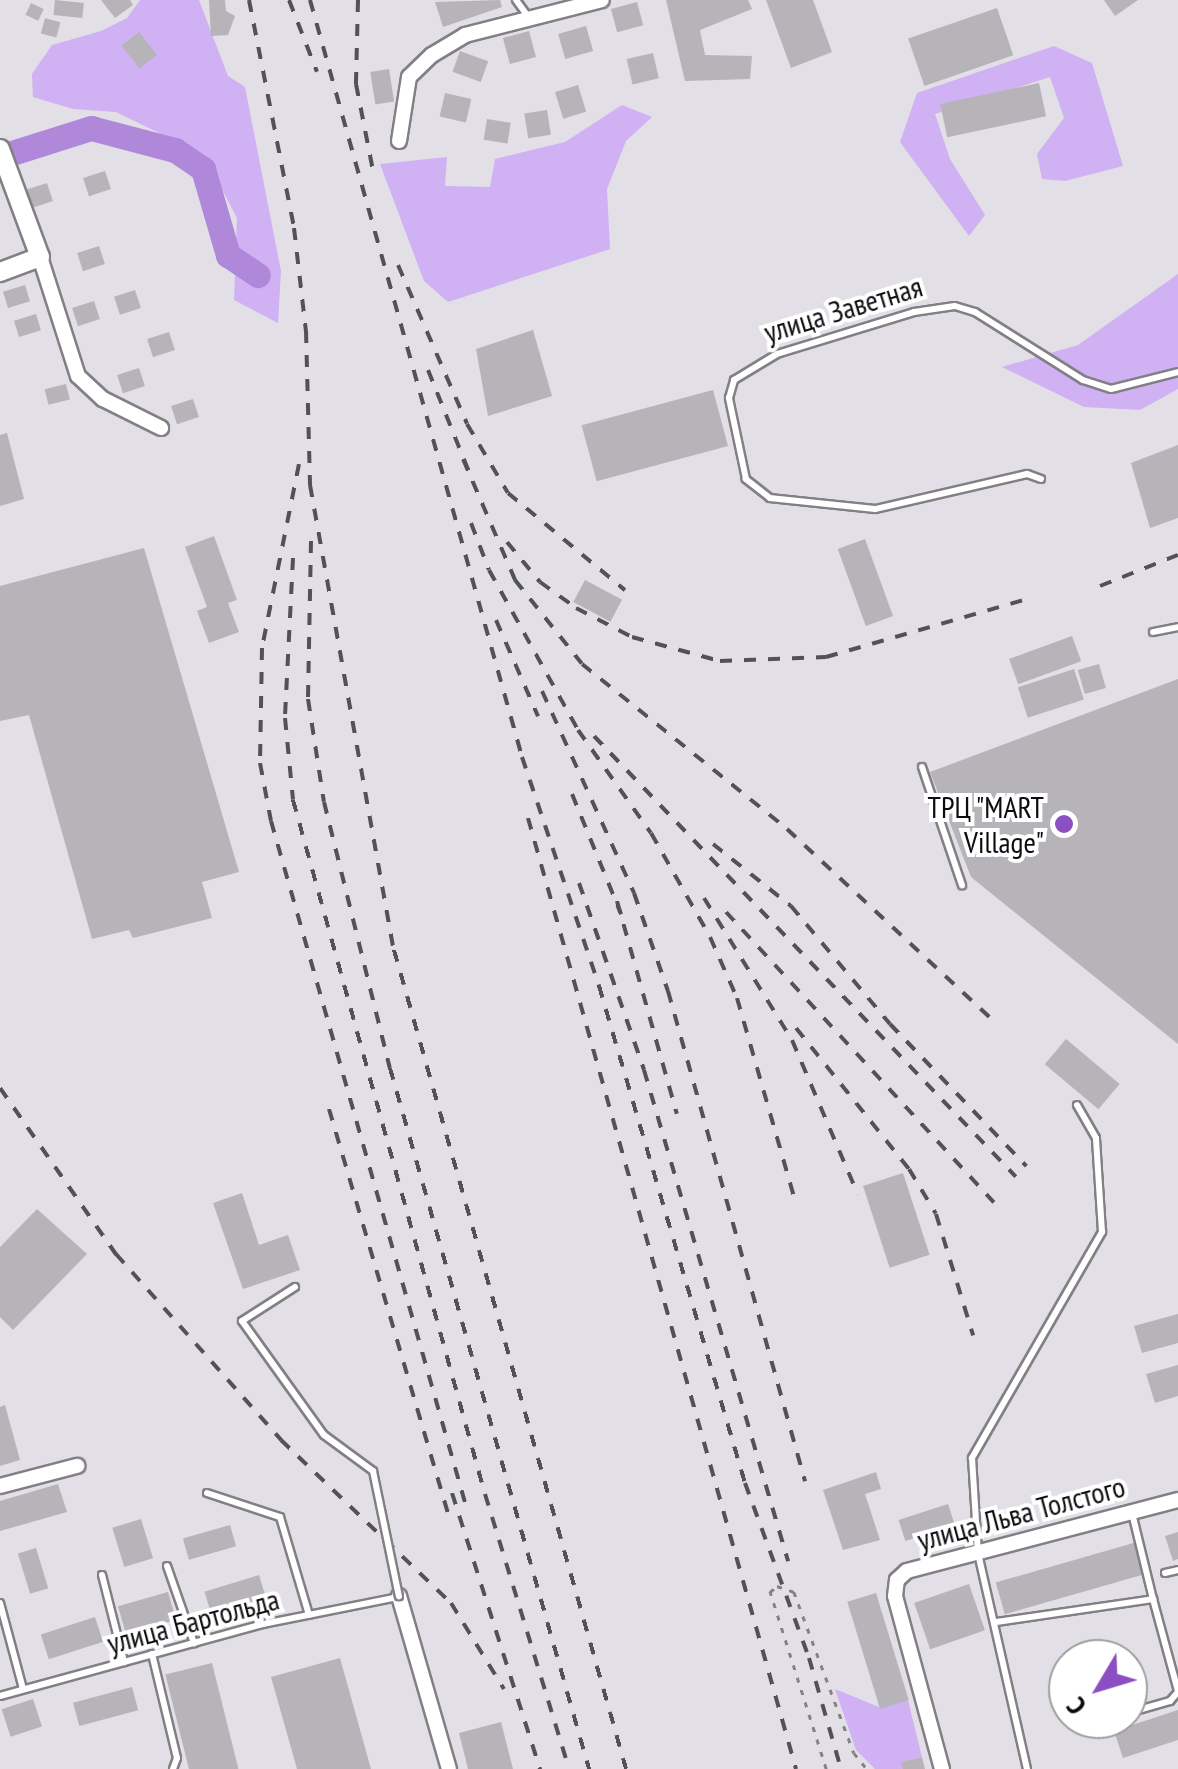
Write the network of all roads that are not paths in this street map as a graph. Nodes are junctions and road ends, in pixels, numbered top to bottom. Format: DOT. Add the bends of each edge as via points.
graph roads {
  1 [pos="516,0"];
  2 [pos="602,0"];
  3 [pos="530,18"];
  4 [pos="398,141"];
  5 [pos="0,149"];
  6 [pos="40,257"];
  7 [pos="0,272"];
  8 [pos="1178,372"];
  9 [pos="161,428"];
  10 [pos="1040,479"];
  11 [pos="1178,627"];
  12 [pos="1153,632"];
  13 [pos="922,766"];
  14 [pos="962,886"];
  15 [pos="1078,1105"];
  16 [pos="295,1287"];
  17 [pos="77,1466"];
  18 [pos="0,1486"];
  19 [pos="207,1493"];
  20 [pos="1178,1500"];
  21 [pos="1132,1513"];
  22 [pos="978,1552"];
  23 [pos="167,1566"];
  24 [pos="1178,1570"];
  25 [pos="1165,1574"];
  26 [pos="102,1575"];
  27 [pos="400,1596"];
  28 [pos="1153,1599"];
  29 [pos="0,1603"];
  30 [pos="309,1615"];
  31 [pos="996,1622"];
  32 [pos="194,1643"];
  33 [pos="152,1654"];
  34 [pos="124,1662"];
  35 [pos="23,1689"];
  36 [pos="1178,1692"];
  37 [pos="0,1696"];
  38 [pos="1148,1707"];
  39 [pos="173,1769"];
  40 [pos="449,1769"];
  41 [pos="942,1769"];
  42 [pos="1027,1769"];
  1 -- 3 [label="lane"];
  2 -- 3 [label="street"];
  3 -- 4 [label="street" via="465,36 409,77"];
  5 -- 6 [label="street"];
  6 -- 7 [label="street"];
  6 -- 9 [label="street" via="78,376 104,399"];
  8 -- 10 [label="lane, улица Заветная" via="1111,389 1083,380 955,306 777,354 734,380 729,398 746,479 770,498 876,509 1028,474"];
  11 -- 12 [label="lane"];
  13 -- 14 [label="lane"];
  15 -- 22 [label="lane" via="1096,1138 1102,1232 972,1458"];
  16 -- 27 [label="lane, bridge" via="242,1321 324,1435 373,1471"];
  17 -- 18 [label="street"];
  19 -- 30 [label="lane" via="280,1517"];
  20 -- 21 [label="street, улица Льва Толстого"];
  21 -- 22 [label="street, улица Льва Толстого"];
  21 -- 28 [label="lane"];
  22 -- 31 [label="lane"];
  22 -- 41 [label="street, улица Льва Толстого" via="907,1571 897,1580 895,1596"];
  23 -- 32 [label="lane"];
  24 -- 25 [label="lane"];
  26 -- 34 [label="lane"];
  27 -- 30 [label="lane, улица Бартольда"];
  27 -- 40 [label="street"];
  28 -- 31 [label="lane"];
  28 -- 36 [label="lane"];
  29 -- 35 [label="lane"];
  30 -- 32 [label="lane, улица Бартольда"];
  31 -- 42 [label="lane"];
  32 -- 33 [label="lane, улица Бартольда"];
  33 -- 34 [label="lane, улица Бартольда"];
  33 -- 39 [label="lane"];
  34 -- 35 [label="lane, улица Бартольда"];
  35 -- 37 [label="lane, улица Бартольда"];
  36 -- 38 [label="lane"];
}
